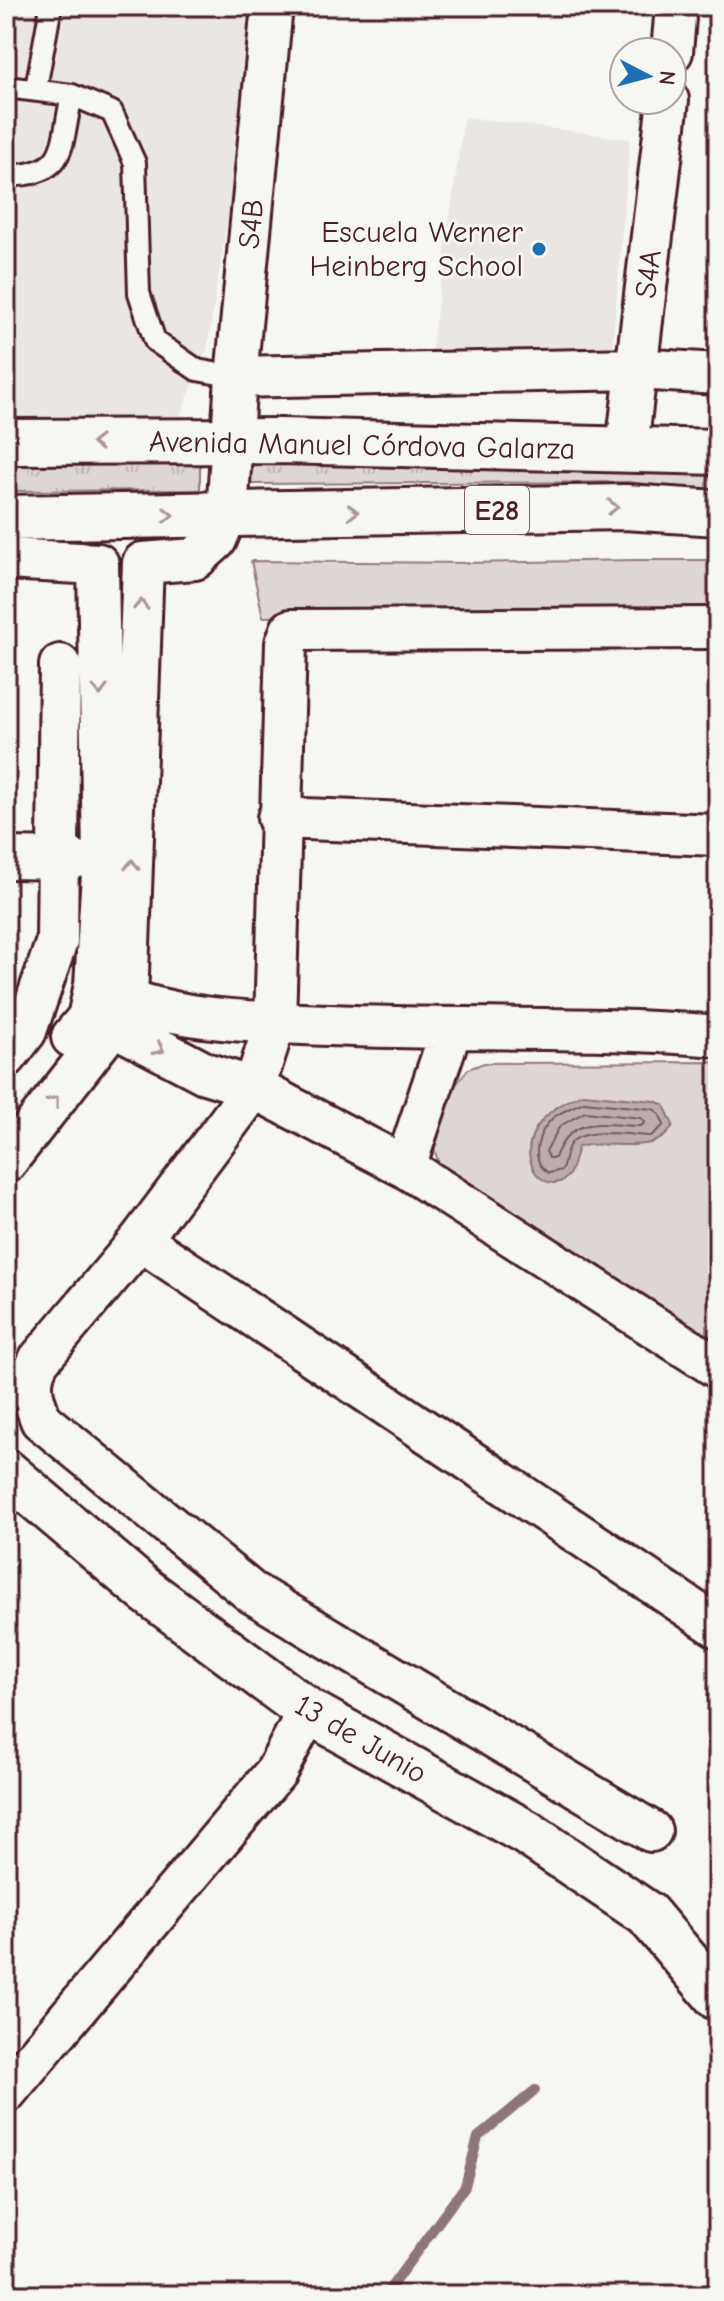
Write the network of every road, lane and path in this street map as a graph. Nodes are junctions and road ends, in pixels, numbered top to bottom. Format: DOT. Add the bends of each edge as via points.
graph roads {
  1 [pos="51,6"];
  2 [pos="272,6"];
  3 [pos="676,6"];
  4 [pos="673,36"];
  5 [pos="6,87"];
  6 [pos="36,88"];
  7 [pos="72,95"];
  8 [pos="666,116"];
  9 [pos="6,176"];
  10 [pos="636,369"];
  11 [pos="718,374"];
  12 [pos="236,377"];
  13 [pos="6,442"];
  14 [pos="231,443"];
  15 [pos="627,448"];
  16 [pos="718,452"];
  17 [pos="718,513"];
  18 [pos="227,514"];
  19 [pos="6,518"];
  20 [pos="6,559"];
  21 [pos="143,563"];
  22 [pos="98,564"];
  23 [pos="718,628"];
  24 [pos="60,665"];
  25 [pos="278,818"];
  26 [pos="718,835"];
  27 [pos="6,858"];
  28 [pos="80,859"];
  29 [pos="106,1007"];
  30 [pos="275,1023"];
  31 [pos="451,1030"];
  32 [pos="718,1036"];
  33 [pos="6,1057"];
  34 [pos="254,1088"];
  35 [pos="6,1118"];
  36 [pos="6,1162"];
  37 [pos="405,1167"];
  38 [pos="140,1240"];
  39 [pos="718,1368"];
  40 [pos="6,1472"];
  41 [pos="718,1627"];
  42 [pos="308,1711"];
  43 [pos="651,1831"];
  44 [pos="718,1998"];
  45 [pos="6,2092"];
  1 -- 6 [label="lane"];
  2 -- 12 [label="street, S4B"];
  3 -- 4 [label="street"];
  5 -- 6 [label="lane"];
  6 -- 7 [label="lane"];
  7 -- 9 [label="lane" via="58,157 34,175"];
  7 -- 12 [label="lane" via="112,112 135,163 139,293 155,341 197,370"];
  8 -- 10 [label="street, S4A"];
  10 -- 11 [label="street"];
  10 -- 12 [label="street"];
  10 -- 15 [label="street, S4A"];
  12 -- 14 [label="street, S4B"];
  14 -- 13 [label="main road, Avenida Manuel Córdova Galarza / E28, one-way"];
  14 -- 15 [label="main road, Avenida Manuel Córdova Galarza / E28"];
  14 -- 18 [label="street, S4B"];
  15 -- 16 [label="main road, Avenida Manuel Córdova Galarza / E28"];
  18 -- 17 [label="main road, Avenida Manuel Córdova Galarza / E28, one-way" via="625,507"];
  19 -- 18 [label="main road, Avenida Manuel Córdova Galarza / E28, one-way"];
  18 -- 21 [label="street" via="216,540 195,559"];
  20 -- 22 [label="street"];
  21 -- 22 [label="street"];
  29 -- 21 [label="street, one-way"];
  22 -- 28 [label="street, one-way"];
  23 -- 25 [label="street" via="297,627 286,643"];
  24 -- 28 [label="street"];
  25 -- 26 [label="street"];
  25 -- 30 [label="street"];
  27 -- 28 [label="street"];
  28 -- 29 [label="street"];
  28 -- 33 [label="street" via="26,1031"];
  29 -- 30 [label="street"];
  29 -- 34 [label="street, one-way" via="205,1073"];
  29 -- 35 [label="street"];
  36 -- 29 [label="street, one-way"];
  30 -- 31 [label="street"];
  30 -- 34 [label="street"];
  31 -- 32 [label="street" via="644,1029"];
  31 -- 37 [label="street"];
  34 -- 37 [label="street"];
  34 -- 38 [label="street"];
  37 -- 39 [label="street"];
  38 -- 41 [label="street"];
  38 -- 43 [label="street" via="39,1360 30,1377 41,1420 251,1592"];
  40 -- 42 [label="main road, 13 de Junio" via="145,1590"];
  42 -- 44 [label="main road, 13 de Junio" via="527,1833 647,1914"];
  42 -- 45 [label="street" via="276,1772"];
}
